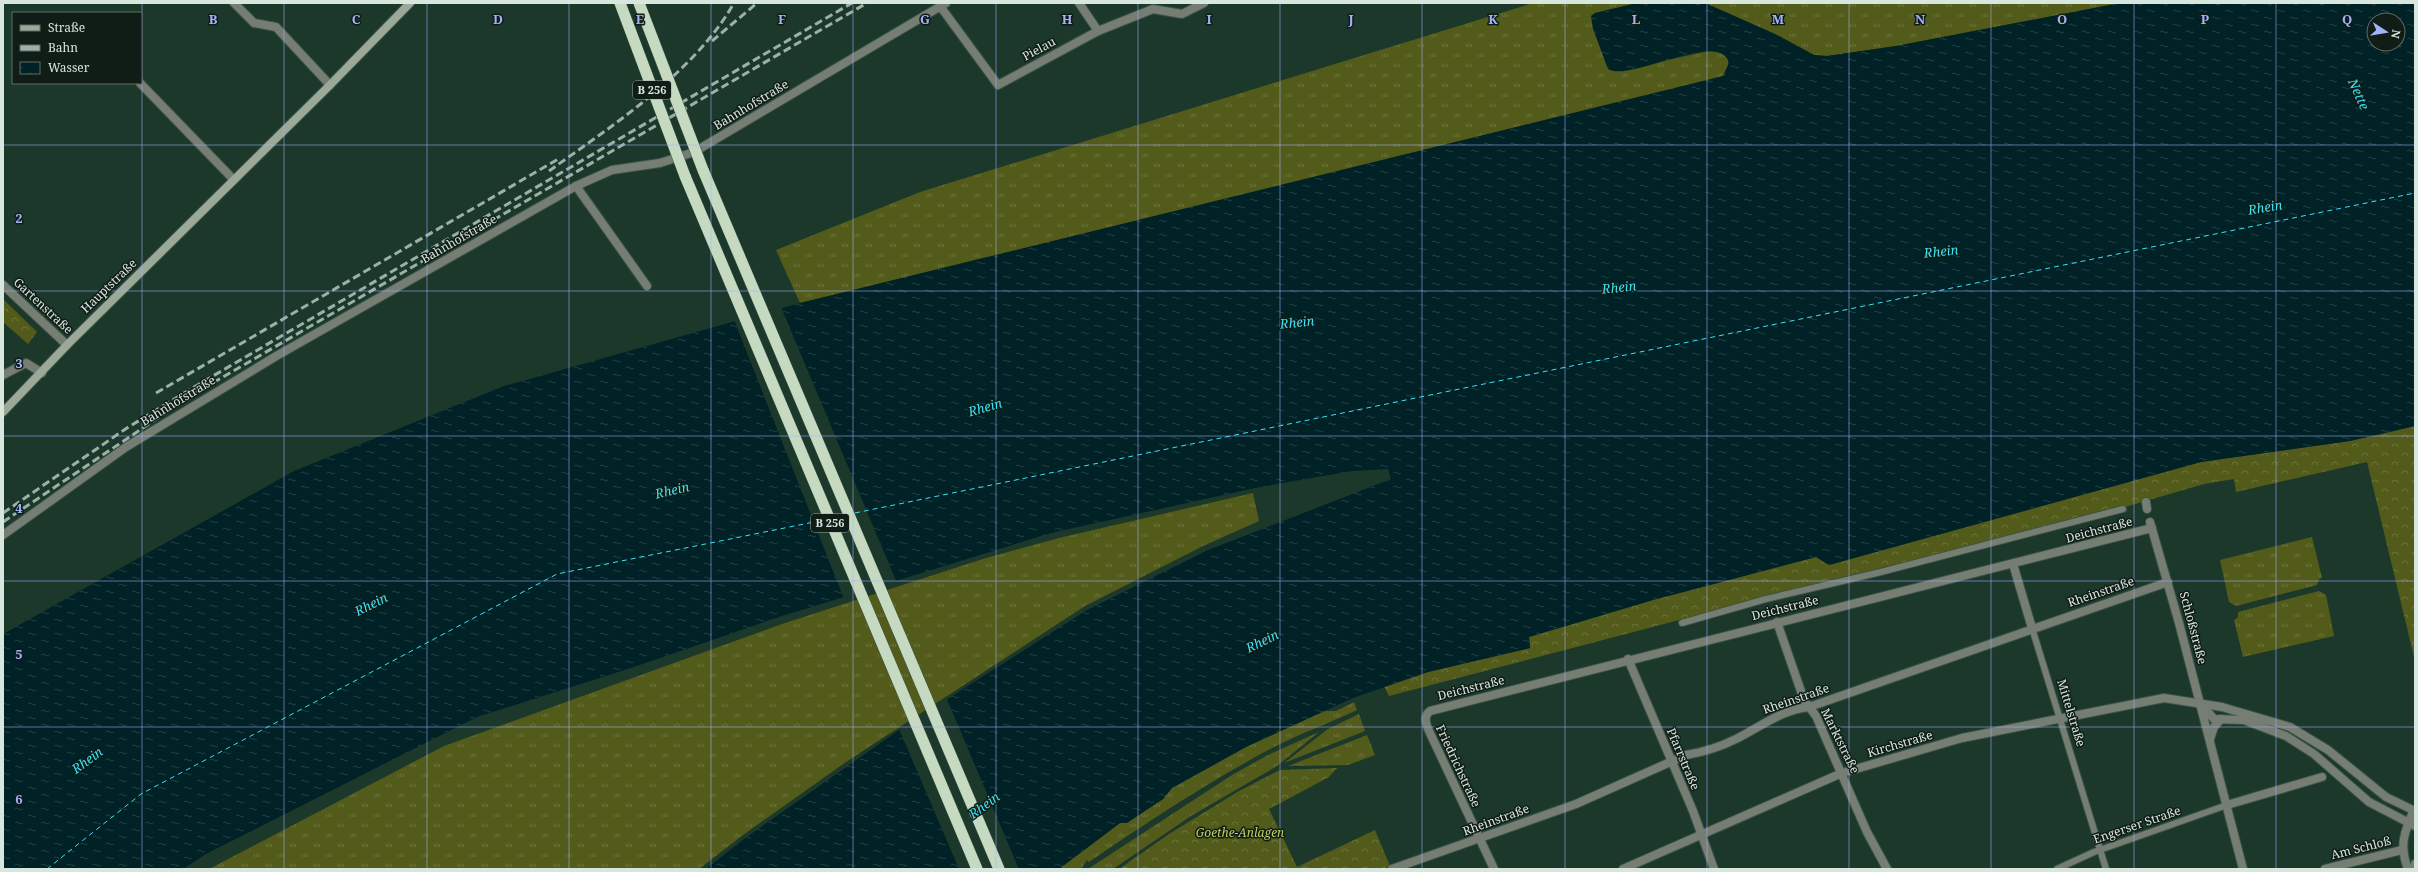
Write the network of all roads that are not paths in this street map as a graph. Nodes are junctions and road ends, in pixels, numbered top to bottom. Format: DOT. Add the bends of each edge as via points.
graph roads {
  1 [pos="234,3"];
  2 [pos="410,3"];
  3 [pos="620,3"];
  4 [pos="638,3"];
  5 [pos="1080,3"];
  6 [pos="1204,3"];
  7 [pos="943,5"];
  8 [pos="1168,7"];
  9 [pos="1098,31"];
  10 [pos="141,84"];
  11 [pos="330,85"];
  12 [pos="234,180"];
  13 [pos="576,186"];
  14 [pos="3,285"];
  15 [pos="648,286"];
  16 [pos="67,344"];
  17 [pos="42,373"];
  18 [pos="3,375"];
  19 [pos="3,412"];
  20 [pos="2123,509"];
  21 [pos="2151,525"];
  22 [pos="3,535"];
  23 [pos="2013,564"];
  24 [pos="2168,582"];
  25 [pos="1778,622"];
  26 [pos="1682,623"];
  27 [pos="2032,628"];
  28 [pos="1628,659"];
  29 [pos="2200,703"];
  30 [pos="1809,707"];
  31 [pos="1426,715"];
  32 [pos="2060,718"];
  33 [pos="2221,719"];
  34 [pos="2210,740"];
  35 [pos="1671,763"];
  36 [pos="1842,773"];
  37 [pos="2322,777"];
  38 [pos="2227,805"];
  39 [pos="2414,811"];
  40 [pos="2412,825"];
  41 [pos="1702,836"];
  42 [pos="1479,839"];
  43 [pos="2100,850"];
  44 [pos="2402,850"];
  45 [pos="2415,864"];
  46 [pos="977,869"];
  47 [pos="999,869"];
  48 [pos="1392,869"];
  49 [pos="1494,869"];
  50 [pos="1623,869"];
  51 [pos="1714,869"];
  52 [pos="1887,869"];
  53 [pos="2057,869"];
  54 [pos="2106,869"];
  55 [pos="2243,869"];
  56 [pos="2325,869"];
  57 [pos="2408,869"];
  58 [pos="2414,869"];
  1 -- 11 [label="street" via="254,23 276,27"];
  2 -- 11 [label="main road, Hauptstraße"];
  3 -- 46 [label="highway, B 256, bridge" via="699,212"];
  4 -- 47 [label="highway, B 256, bridge" via="703,170"];
  5 -- 9 [label="street"];
  6 -- 8 [label="street, Pielau" via="1182,14"];
  7 -- 9 [label="street, Pielau" via="998,85"];
  7 -- 13 [label="street, Bahnhofstraße" via="694,152 660,163 612,170"];
  8 -- 9 [label="street, Pielau" via="1153,9"];
  10 -- 12 [label="street"];
  11 -- 12 [label="main road, Hauptstraße"];
  12 -- 16 [label="main road, Hauptstraße"];
  13 -- 15 [label="street"];
  13 -- 22 [label="street, Bahnhofstraße" via="278,355 126,446"];
  14 -- 16 [label="street, Gartenstraße"];
  16 -- 17 [label="main road, Hauptstraße"];
  17 -- 18 [label="street" via="26,363"];
  17 -- 19 [label="main road, Hauptstraße"];
  20 -- 26 [label="street" via="1766,599"];
  21 -- 23 [label="street, Deichstraße"];
  21 -- 24 [label="street, Schloßstraße"];
  23 -- 25 [label="street, Deichstraße"];
  23 -- 27 [label="street, Mittelstraße"];
  24 -- 27 [label="street, Rheinstraße"];
  24 -- 29 [label="street, Schloßstraße"];
  25 -- 28 [label="street, Deichstraße"];
  25 -- 30 [label="street, Marktstraße" via="1804,700"];
  27 -- 30 [label="street, Rheinstraße"];
  27 -- 32 [label="street, Mittelstraße"];
  28 -- 31 [label="street, Deichstraße" via="1430,711"];
  28 -- 35 [label="street, Pfarrstraße"];
  29 -- 32 [label="street, Kirchstraße" via="2164,698"];
  29 -- 33 [label="street" via="2210,716"];
  29 -- 34 [label="street, Schloßstraße"];
  29 -- 39 [label="street, Kirchstraße" via="2269,719 2300,732 2328,750 2377,790"];
  30 -- 35 [label="street, Rheinstraße" via="1799,708 1760,724 1737,739 1704,752 1686,755"];
  30 -- 36 [label="street, Marktstraße" via="1816,716"];
  31 -- 42 [label="street, Friedrichstraße" via="1429,731"];
  32 -- 36 [label="street, Kirchstraße" via="1962,738"];
  32 -- 43 [label="street, Mittelstraße"];
  33 -- 34 [label="street" via="2214,727"];
  33 -- 40 [label="street" via="2252,722 2286,736 2321,759 2369,802"];
  34 -- 38 [label="street, Schloßstraße"];
  35 -- 41 [label="street, Pfarrstraße"];
  35 -- 42 [label="street, Rheinstraße" via="1576,804"];
  36 -- 41 [label="street, Kirchstraße"];
  36 -- 52 [label="street, Marktstraße" via="1867,832"];
  37 -- 38 [label="street"];
  38 -- 43 [label="street, Engerser Straße"];
  38 -- 55 [label="street, Schloßstraße"];
  39 -- 40 [label="street"];
  40 -- 44 [label="street" via="2403,837"];
  41 -- 50 [label="street, Kirchstraße"];
  41 -- 51 [label="street, Pfarrstraße"];
  42 -- 48 [label="street, Rheinstraße"];
  42 -- 49 [label="street, Friedrichstraße"];
  43 -- 53 [label="street, Engerser Straße"];
  43 -- 54 [label="street, Mittelstraße"];
  44 -- 56 [label="street, Am Schloß"];
  44 -- 57 [label="street"];
  45 -- 58 [label="street"];
}
